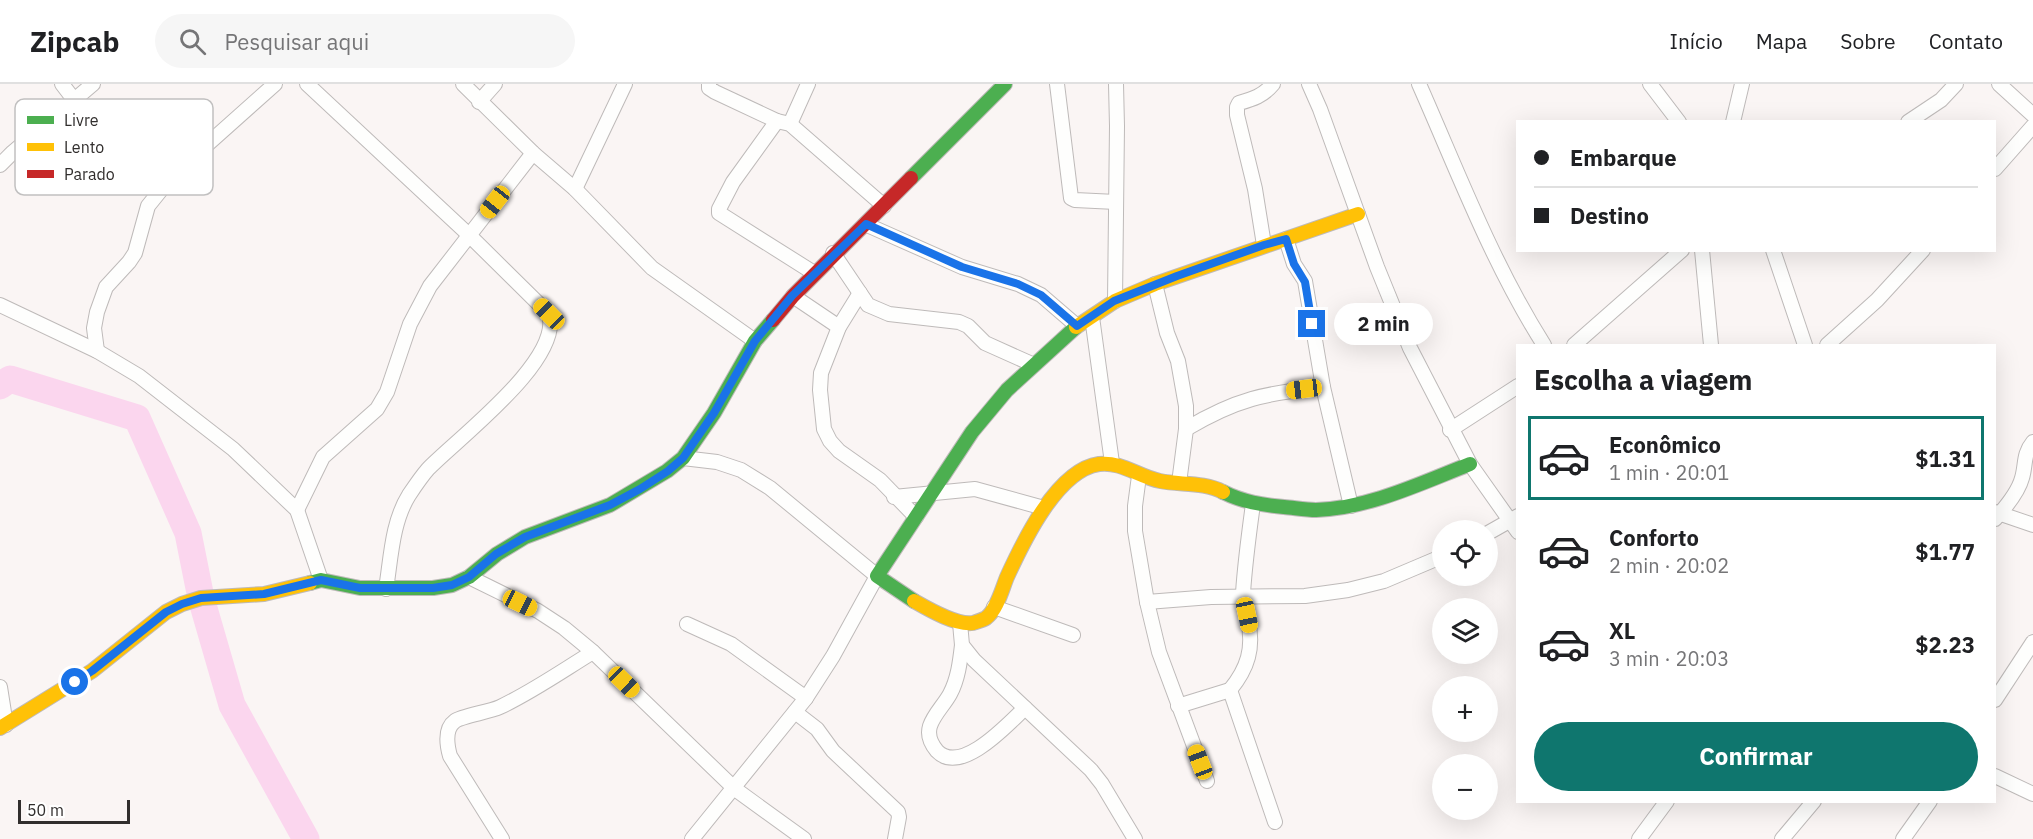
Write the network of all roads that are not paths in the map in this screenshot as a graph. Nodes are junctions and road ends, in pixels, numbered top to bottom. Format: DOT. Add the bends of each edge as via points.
graph roads {
  1 [pos="62,84"];
  2 [pos="93,84"];
  3 [pos="275,84"];
  4 [pos="307,84"];
  5 [pos="463,84"];
  6 [pos="495,84"];
  7 [pos="625,84"];
  8 [pos="709,84"];
  9 [pos="808,84"];
  10 [pos="1005,84"];
  11 [pos="1057,84"];
  12 [pos="1116,84"];
  13 [pos="1272,84"];
  14 [pos="1309,84"];
  15 [pos="1419,84"];
  16 [pos="1650,84"];
  17 [pos="1742,84"];
  18 [pos="1956,84"];
  19 [pos="1999,84"];
  20 [pos="73,99"];
  21 [pos="77,99"];
  22 [pos="479,102"];
  23 [pos="2033,115"];
  24 [pos="1677,120"];
  25 [pos="1733,120"];
  26 [pos="1911,120"];
  27 [pos="783,122"];
  28 [pos="2033,126"];
  29 [pos="213,139"];
  30 [pos="15,150"];
  31 [pos="533,153"];
  32 [pos="0,165"];
  33 [pos="1996,168"];
  34 [pos="575,189"];
  35 [pos="157,195"];
  36 [pos="1116,202"];
  37 [pos="884,206"];
  38 [pos="1358,214"];
  39 [pos="866,224"];
  40 [pos="469,235"];
  41 [pos="1286,239"];
  42 [pos="1264,245"];
  43 [pos="1680,252"];
  44 [pos="1702,252"];
  45 [pos="1774,252"];
  46 [pos="1921,252"];
  47 [pos="833,253"];
  48 [pos="814,273"];
  49 [pos="1155,284"];
  50 [pos="860,293"];
  51 [pos="792,296"];
  52 [pos="1114,301"];
  53 [pos="0,305"];
  54 [pos="1092,317"];
  55 [pos="1077,326"];
  56 [pos="839,327"];
  57 [pos="755,341"];
  58 [pos="1543,344"];
  59 [pos="1575,344"];
  60 [pos="1711,344"];
  61 [pos="1805,344"];
  62 [pos="1828,344"];
  63 [pos="97,351"];
  64 [pos="1034,365"];
  65 [pos="1323,387"];
  66 [pos="1516,387"];
  67 [pos="1186,429"];
  68 [pos="1450,430"];
  69 [pos="2033,442"];
  70 [pos="683,458"];
  71 [pos="1112,463"];
  72 [pos="1470,464"];
  73 [pos="1139,476"];
  74 [pos="1179,483"];
  75 [pos="932,493"];
  76 [pos="894,496"];
  77 [pos="1252,504"];
  78 [pos="1351,506"];
  79 [pos="1044,508"];
  80 [pos="297,510"];
  81 [pos="1997,515"];
  82 [pos="916,517"];
  83 [pos="1515,524"];
  84 [pos="2033,525"];
  85 [pos="1498,530"];
  86 [pos="1432,561"];
  87 [pos="877,576"];
  88 [pos="469,577"];
  89 [pos="321,580"];
  90 [pos="386,589"];
  91 [pos="1243,596"];
  92 [pos="1147,602"];
  93 [pos="994,607"];
  94 [pos="960,622"];
  95 [pos="687,624"];
  96 [pos="1073,636"];
  97 [pos="2033,642"];
  98 [pos="962,645"];
  99 [pos="593,652"];
  100 [pos="0,687"];
  101 [pos="1230,690"];
  102 [pos="806,698"];
  103 [pos="1996,698"];
  104 [pos="1178,706"];
  105 [pos="1025,708"];
  106 [pos="795,712"];
  107 [pos="3,727"];
  108 [pos="1996,776"];
  109 [pos="1207,781"];
  110 [pos="735,789"];
  111 [pos="2033,794"];
  112 [pos="1666,803"];
  113 [pos="1812,803"];
  114 [pos="1929,803"];
  115 [pos="1275,822"];
  116 [pos="502,839"];
  117 [pos="692,839"];
  118 [pos="804,839"];
  119 [pos="895,839"];
  120 [pos="1135,839"];
  121 [pos="1639,839"];
  122 [pos="1782,839"];
  123 [pos="1903,839"];
  1 -- 20 [label="street"];
  2 -- 21 [label="street"];
  3 -- 29 [label="street"];
  4 -- 40 [label="street"];
  5 -- 22 [label="street"];
  6 -- 22 [label="street"];
  7 -- 34 [label="street"];
  8 -- 27 [label="street" via="715,92"];
  9 -- 27 [label="street"];
  10 -- 37 [label="street"];
  11 -- 36 [label="street" via="1069,194 1075,200"];
  12 -- 36 [label="street"];
  13 -- 42 [label="street" via="1265,93 1237,107"];
  14 -- 38 [label="street"];
  15 -- 58 [label="street" via="1497,260"];
  16 -- 24 [label="street"];
  17 -- 25 [label="street"];
  18 -- 26 [label="street" via="1941,100"];
  19 -- 23 [label="street"];
  22 -- 31 [label="street"];
  27 -- 37 [label="street"];
  27 -- 48 [label="street" via="734,182 719,213"];
  28 -- 33 [label="street"];
  30 -- 32 [label="street"];
  31 -- 34 [label="street"];
  31 -- 40 [label="street"];
  34 -- 57 [label="street" via="652,267"];
  35 -- 63 [label="street" via="148,206 135,253 106,287 94,328"];
  36 -- 52 [label="street"];
  37 -- 39 [label="street"];
  38 -- 41 [label="street"];
  38 -- 68 [label="street" via="1410,348"];
  39 -- 47 [label="street"];
  39 -- 55 [label="street" via="962,267 1041,295"];
  40 -- 80 [label="street" via="430,286 377,409 323,457"];
  40 -- 90 [label="street" via="549,314 551,331 531,369 430,467 407,498 398,520"];
  41 -- 42 [label="street"];
  41 -- 65 [label="street" via="1305,282"];
  42 -- 49 [label="street"];
  43 -- 59 [label="street"];
  44 -- 60 [label="street"];
  45 -- 61 [label="street"];
  46 -- 62 [label="street" via="1877,300"];
  47 -- 48 [label="street"];
  47 -- 50 [label="street"];
  48 -- 51 [label="street"];
  49 -- 52 [label="street"];
  49 -- 67 [label="street" via="1183,379"];
  50 -- 56 [label="street"];
  50 -- 64 [label="street" via="868,305 888,314 959,322 985,343"];
  51 -- 56 [label="street"];
  51 -- 57 [label="street"];
  52 -- 54 [label="street"];
  53 -- 63 [label="street"];
  54 -- 55 [label="street"];
  54 -- 71 [label="street"];
  55 -- 64 [label="street"];
  56 -- 76 [label="street" via="821,373 824,429 839,451 880,480"];
  57 -- 70 [label="street"];
  63 -- 80 [label="street" via="140,376 187,412"];
  64 -- 75 [label="street" via="972,432"];
  65 -- 67 [label="street" via="1246,399"];
  65 -- 78 [label="street"];
  66 -- 68 [label="street"];
  67 -- 74 [label="street"];
  68 -- 72 [label="street"];
  69 -- 81 [label="street" via="2025,454 2020,485"];
  70 -- 87 [label="street" via="717,462 751,476"];
  70 -- 88 [label="street" via="610,505 525,537 496,554"];
  71 -- 73 [label="street"];
  71 -- 79 [label="street" via="1091,466 1068,479"];
  72 -- 78 [label="street"];
  72 -- 83 [label="street"];
  73 -- 74 [label="street"];
  73 -- 92 [label="street" via="1135,531"];
  74 -- 77 [label="street" via="1214,487"];
  75 -- 76 [label="street"];
  75 -- 79 [label="street" via="975,489"];
  75 -- 82 [label="street"];
  76 -- 82 [label="street"];
  77 -- 78 [label="street" via="1315,510"];
  77 -- 91 [label="street"];
  79 -- 93 [label="street"];
  80 -- 89 [label="street"];
  81 -- 84 [label="street"];
  82 -- 87 [label="street"];
  83 -- 85 [label="street"];
  86 -- 91 [label="street" via="1384,581 1348,590 1305,596"];
  87 -- 94 [label="street" via="916,602"];
  87 -- 102 [label="street"];
  88 -- 90 [label="street" via="452,585"];
  88 -- 99 [label="street" via="538,611"];
  89 -- 90 [label="street"];
  89 -- 107 [label="street" via="264,594 201,598 182,604 166,612 92,671"];
  91 -- 92 [label="street"];
  91 -- 101 [label="street" via="1251,651 1241,678"];
  92 -- 104 [label="street"];
  93 -- 94 [label="street" via="986,618"];
  93 -- 96 [label="street"];
  94 -- 98 [label="street"];
  95 -- 102 [label="street" via="731,644"];
  97 -- 103 [label="street"];
  98 -- 105 [label="street"];
  98 -- 105 [label="street" via="956,681 930,727 932,744 940,754 954,759 963,757 992,738"];
  99 -- 110 [label="street"];
  99 -- 116 [label="street" via="500,707 460,718 450,728 446,742 450,756"];
  100 -- 107 [label="street"];
  101 -- 104 [label="street"];
  101 -- 115 [label="street"];
  102 -- 106 [label="street"];
  104 -- 109 [label="street"];
  105 -- 120 [label="street" via="1091,770"];
  106 -- 110 [label="street"];
  106 -- 119 [label="street" via="817,729 833,751 898,812"];
  108 -- 111 [label="street"];
  110 -- 117 [label="street"];
  110 -- 118 [label="street"];
  112 -- 121 [label="street"];
  113 -- 122 [label="street"];
  114 -- 123 [label="street"];
}
